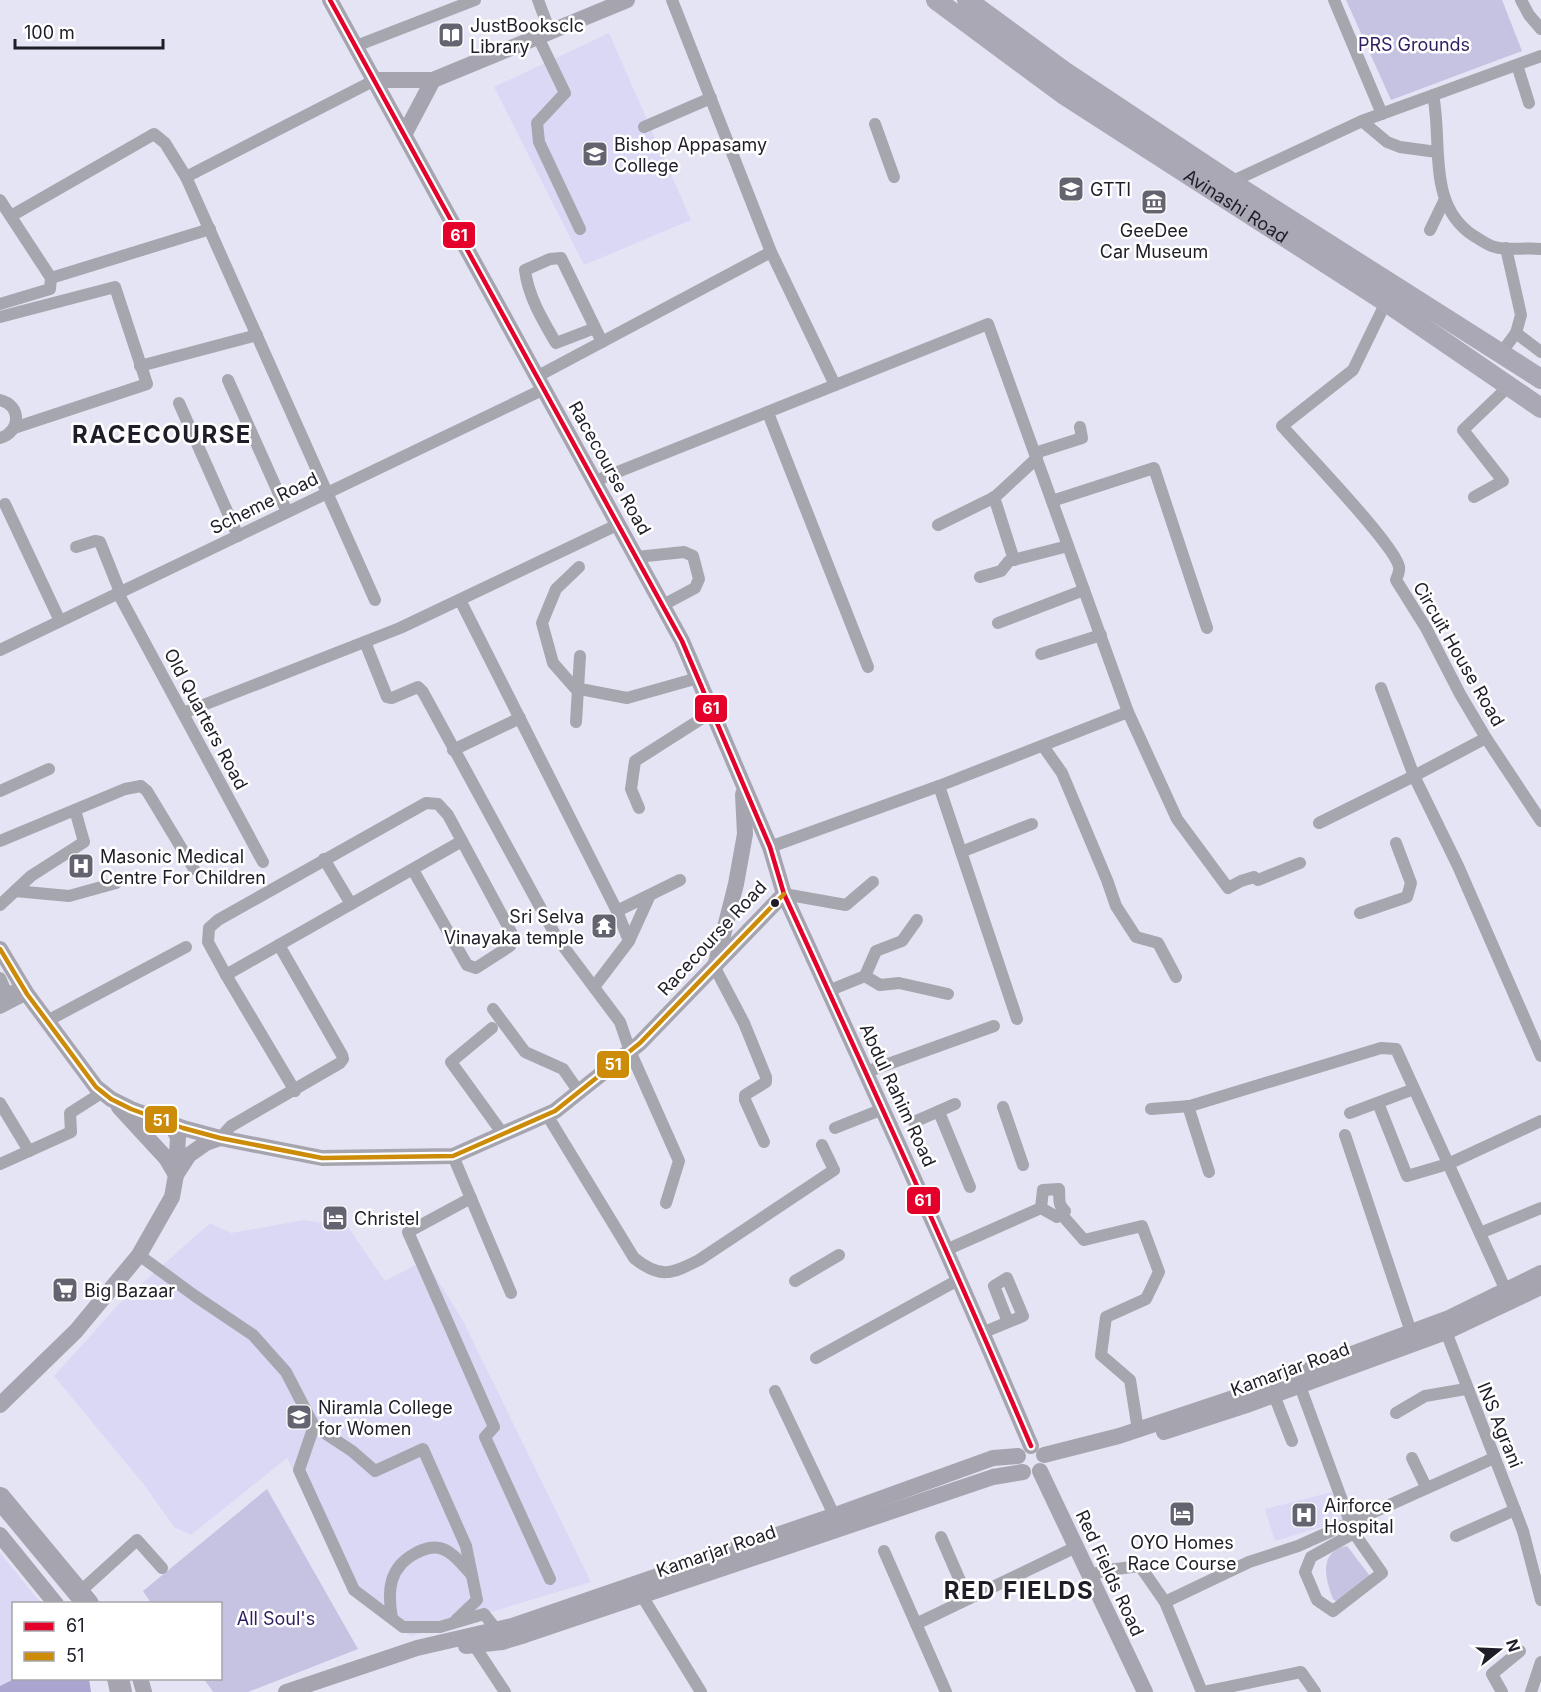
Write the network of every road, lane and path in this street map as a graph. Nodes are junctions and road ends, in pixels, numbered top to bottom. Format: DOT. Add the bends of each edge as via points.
graph roads {
  1 [pos="330,0"];
  2 [pos="475,0"];
  3 [pos="538,0"];
  4 [pos="627,0"];
  5 [pos="672,0"];
  6 [pos="936,0"];
  7 [pos="967,0"];
  8 [pos="1334,0"];
  9 [pos="1521,0"];
  10 [pos="1541,29"];
  11 [pos="544,34"];
  12 [pos="356,46"];
  13 [pos="1541,56"];
  14 [pos="1516,65"];
  15 [pos="375,80"];
  16 [pos="433,80"];
  17 [pos="1433,95"];
  18 [pos="711,98"];
  19 [pos="1529,103"];
  20 [pos="1382,114"];
  21 [pos="1362,121"];
  22 [pos="875,124"];
  23 [pos="644,126"];
  24 [pos="405,133"];
  25 [pos="1437,152"];
  26 [pos="186,177"];
  27 [pos="894,177"];
  28 [pos="1232,182"];
  29 [pos="1445,199"];
  30 [pos="0,200"];
  31 [pos="11,216"];
  32 [pos="210,229"];
  33 [pos="580,229"];
  34 [pos="1430,230"];
  35 [pos="1506,248"];
  36 [pos="1541,249"];
  37 [pos="771,252"];
  38 [pos="51,278"];
  39 [pos="1386,302"];
  40 [pos="0,304"];
  41 [pos="0,317"];
  42 [pos="595,328"];
  43 [pos="1516,333"];
  44 [pos="257,335"];
  45 [pos="602,342"];
  46 [pos="1541,352"];
  47 [pos="1501,353"];
  48 [pos="140,366"];
  49 [pos="228,380"];
  50 [pos="1541,380"];
  51 [pos="541,383"];
  52 [pos="835,385"];
  53 [pos="1509,386"];
  54 [pos="0,400"];
  55 [pos="178,403"];
  56 [pos="1541,408"];
  57 [pos="768,413"];
  58 [pos="1080,427"];
  59 [pos="14,428"];
  60 [pos="0,438"];
  61 [pos="1036,455"];
  62 [pos="595,481"];
  63 [pos="328,493"];
  64 [pos="994,497"];
  65 [pos="1474,497"];
  66 [pos="1052,501"];
  67 [pos="5,504"];
  68 [pos="287,512"];
  69 [pos="619,525"];
  70 [pos="938,525"];
  71 [pos="238,536"];
  72 [pos="1068,546"];
  73 [pos="76,547"];
  74 [pos="637,558"];
  75 [pos="1014,560"];
  76 [pos="579,567"];
  77 [pos="980,577"];
  78 [pos="1084,590"];
  79 [pos="119,593"];
  80 [pos="375,600"];
  81 [pos="460,600"];
  82 [pos="663,605"];
  83 [pos="60,621"];
  84 [pos="998,623"];
  85 [pos="1207,628"];
  86 [pos="1101,635"];
  87 [pos="365,642"];
  88 [pos="0,650"];
  89 [pos="1041,654"];
  90 [pos="580,656"];
  91 [pos="868,667"];
  92 [pos="698,678"];
  93 [pos="1381,688"];
  94 [pos="578,689"];
  95 [pos="712,712"];
  96 [pos="1128,712"];
  97 [pos="183,713"];
  98 [pos="520,718"];
  99 [pos="576,722"];
  100 [pos="1486,738"];
  101 [pos="1043,746"];
  102 [pos="453,750"];
  103 [pos="49,769"];
  104 [pos="1414,776"];
  105 [pos="742,784"];
  106 [pos="939,786"];
  107 [pos="0,791"];
  108 [pos="639,807"];
  109 [pos="75,810"];
  110 [pos="1541,821"];
  111 [pos="1319,823"];
  112 [pos="1032,824"];
  113 [pos="0,841"];
  114 [pos="462,841"];
  115 [pos="1396,843"];
  116 [pos="770,847"];
  117 [pos="961,852"];
  118 [pos="324,859"];
  119 [pos="263,862"];
  120 [pos="1300,863"];
  121 [pos="194,869"];
  122 [pos="413,870"];
  123 [pos="680,880"];
  124 [pos="873,882"];
  125 [pos="116,883"];
  126 [pos="15,891"];
  127 [pos="784,894"];
  128 [pos="650,895"];
  129 [pos="351,904"];
  130 [pos="0,906"];
  131 [pos="617,910"];
  132 [pos="1360,913"];
  133 [pos="917,920"];
  134 [pos="629,941"];
  135 [pos="279,945"];
  136 [pos="186,947"];
  137 [pos="0,949"];
  138 [pos="715,965"];
  139 [pos="226,975"];
  140 [pos="865,976"];
  141 [pos="1176,977"];
  142 [pos="0,978"];
  143 [pos="594,987"];
  144 [pos="828,991"];
  145 [pos="14,993"];
  146 [pos="948,994"];
  147 [pos="0,1008"];
  148 [pos="493,1009"];
  149 [pos="1017,1019"];
  150 [pos="47,1020"];
  151 [pos="994,1026"];
  152 [pos="492,1028"];
  153 [pos="630,1051"];
  154 [pos="1541,1056"];
  155 [pos="866,1072"];
  156 [pos="1414,1089"];
  157 [pos="295,1091"];
  158 [pos="579,1092"];
  159 [pos="107,1095"];
  160 [pos="0,1103"];
  161 [pos="1378,1103"];
  162 [pos="955,1104"];
  163 [pos="1188,1106"];
  164 [pos="1003,1107"];
  165 [pos="883,1109"];
  166 [pos="1151,1109"];
  167 [pos="939,1112"];
  168 [pos="1350,1113"];
  169 [pos="547,1115"];
  170 [pos="1541,1121"];
  171 [pos="914,1122"];
  172 [pos="171,1125"];
  173 [pos="835,1128"];
  174 [pos="503,1134"];
  175 [pos="1345,1135"];
  176 [pos="220,1138"];
  177 [pos="764,1142"];
  178 [pos="822,1145"];
  179 [pos="29,1151"];
  180 [pos="453,1156"];
  181 [pos="0,1164"];
  182 [pos="1448,1164"];
  183 [pos="1023,1165"];
  184 [pos="1209,1172"];
  185 [pos="176,1175"];
  186 [pos="970,1187"];
  187 [pos="471,1198"];
  188 [pos="666,1203"];
  189 [pos="1041,1208"];
  190 [pos="1541,1208"];
  191 [pos="1062,1215"];
  192 [pos="1480,1233"];
  193 [pos="946,1250"];
  194 [pos="139,1255"];
  195 [pos="839,1255"];
  196 [pos="958,1280"];
  197 [pos="795,1281"];
  198 [pos="1540,1286"];
  199 [pos="511,1293"];
  200 [pos="1509,1297"];
  201 [pos="1008,1322"];
  202 [pos="1444,1327"];
  203 [pos="1411,1332"];
  204 [pos="982,1333"];
  205 [pos="816,1359"];
  206 [pos="1300,1386"];
  207 [pos="1466,1389"];
  208 [pos="775,1390"];
  209 [pos="1274,1395"];
  210 [pos="0,1405"];
  211 [pos="1396,1413"];
  212 [pos="314,1426"];
  213 [pos="1138,1430"];
  214 [pos="1292,1441"];
  215 [pos="1412,1458"];
  216 [pos="1494,1458"];
  217 [pos="1033,1461"];
  218 [pos="1426,1487"];
  219 [pos="0,1491"];
  220 [pos="0,1498"];
  221 [pos="1515,1510"];
  222 [pos="834,1515"];
  223 [pos="0,1516"];
  224 [pos="1352,1527"];
  225 [pos="0,1535"];
  226 [pos="1456,1536"];
  227 [pos="940,1537"];
  228 [pos="1076,1547"];
  229 [pos="884,1551"];
  230 [pos="162,1568"];
  231 [pos="472,1575"];
  232 [pos="1089,1575"];
  233 [pos="550,1579"];
  234 [pos="642,1596"];
  235 [pos="81,1598"];
  236 [pos="968,1599"];
  237 [pos="1541,1600"];
  238 [pos="54,1602"];
  239 [pos="1165,1602"];
  240 [pos="392,1618"];
  241 [pos="453,1623"];
  242 [pos="916,1624"];
  243 [pos="496,1629"];
  244 [pos="474,1645"];
  245 [pos="417,1648"];
  246 [pos="1520,1651"];
  247 [pos="1541,1662"];
  248 [pos="286,1692"];
  249 [pos="505,1692"];
  250 [pos="701,1692"];
  251 [pos="946,1692"];
  252 [pos="1144,1692"];
  253 [pos="1203,1692"];
  254 [pos="1314,1692"];
  255 [pos="1502,1692"];
  256 [pos="1531,1692"];
  1 -- 12 [label="street, Racecourse Road"];
  2 -- 12 [label="street"];
  3 -- 11 [label="street"];
  4 -- 11 [label="street"];
  5 -- 18 [label="street"];
  6 -- 39 [label="main road, Avinashi Road" via="1062,94"];
  7 -- 28 [label="main road, Avinashi Road" via="1064,71"];
  8 -- 20 [label="street"];
  9 -- 10 [label="street"];
  11 -- 16 [label="street"];
  11 -- 33 [label="street" via="565,93 537,123 539,142"];
  12 -- 15 [label="street, Racecourse Road"];
  13 -- 14 [label="street"];
  14 -- 17 [label="street"];
  14 -- 19 [label="street"];
  15 -- 16 [label="street"];
  15 -- 24 [label="street, Racecourse Road"];
  15 -- 26 [label="street"];
  16 -- 24 [label="street"];
  17 -- 20 [label="street"];
  17 -- 25 [label="street"];
  18 -- 23 [label="street"];
  18 -- 37 [label="street"];
  20 -- 21 [label="street"];
  21 -- 25 [label="street" via="1387,142"];
  21 -- 28 [label="street"];
  22 -- 27 [label="street"];
  24 -- 51 [label="street, Racecourse Road"];
  25 -- 29 [label="street"];
  26 -- 31 [label="street" via="165,143 154,134"];
  26 -- 32 [label="street"];
  28 -- 47 [label="main road, Avinashi Road"];
  29 -- 34 [label="street"];
  29 -- 35 [label="street" via="1454,218 1467,232 1486,244"];
  30 -- 31 [label="street"];
  31 -- 38 [label="street"];
  32 -- 38 [label="street"];
  32 -- 44 [label="street"];
  35 -- 36 [label="street"];
  35 -- 43 [label="street" via="1521,315"];
  37 -- 45 [label="street, Scheme Road"];
  37 -- 52 [label="street"];
  38 -- 40 [label="street" via="50,289"];
  39 -- 53 [label="main road, Avinashi Road"];
  39 -- 100 [label="street, Circuit House Road" via="1353,370 1282,426 1395,555 1400,568 1396,580"];
  41 -- 48 [label="street" via="115,287"];
  42 -- 42 [label="street" via="561,258 525,270 526,281 556,343"];
  42 -- 45 [label="street"];
  43 -- 46 [label="street"];
  43 -- 47 [label="street"];
  44 -- 48 [label="street"];
  44 -- 63 [label="street"];
  45 -- 51 [label="street, Scheme Road"];
  47 -- 50 [label="main road, Avinashi Road"];
  48 -- 59 [label="street" via="147,384"];
  49 -- 68 [label="street"];
  51 -- 62 [label="street, Racecourse Road"];
  51 -- 63 [label="street, Scheme Road"];
  52 -- 57 [label="street"];
  52 -- 61 [label="street" via="988,324"];
  53 -- 56 [label="main road, Avinashi Road"];
  53 -- 65 [label="street" via="1463,430 1503,481"];
  54 -- 59 [label="street" via="14,410"];
  55 -- 71 [label="street"];
  57 -- 62 [label="street"];
  57 -- 91 [label="street"];
  58 -- 61 [label="street" via="1082,438"];
  59 -- 60 [label="street"];
  61 -- 64 [label="street"];
  61 -- 66 [label="street"];
  62 -- 69 [label="street, Racecourse Road"];
  63 -- 68 [label="street, Scheme Road"];
  63 -- 80 [label="street"];
  64 -- 70 [label="street"];
  64 -- 75 [label="street"];
  66 -- 72 [label="street"];
  66 -- 85 [label="street" via="1154,468"];
  67 -- 83 [label="street"];
  68 -- 71 [label="street, Scheme Road"];
  69 -- 74 [label="street, Racecourse Road"];
  69 -- 81 [label="street"];
  71 -- 79 [label="street, Scheme Road"];
  72 -- 75 [label="street"];
  72 -- 78 [label="street"];
  73 -- 79 [label="street, Old Quarters Road" via="99,540"];
  74 -- 82 [label="street, Racecourse Road"];
  74 -- 82 [label="street" via="684,552 693,556 699,579 695,588"];
  75 -- 77 [label="street" via="1001,571"];
  76 -- 94 [label="street" via="556,589 542,623 553,663"];
  78 -- 84 [label="street"];
  78 -- 86 [label="street"];
  79 -- 83 [label="street, Scheme Road"];
  79 -- 97 [label="street, Old Quarters Road"];
  81 -- 87 [label="street"];
  81 -- 98 [label="street"];
  82 -- 92 [label="street, Racecourse Road"];
  83 -- 88 [label="street, Scheme Road"];
  86 -- 89 [label="street"];
  86 -- 96 [label="street"];
  87 -- 97 [label="street"];
  87 -- 102 [label="street" via="387,698 418,687"];
  90 -- 94 [label="street"];
  92 -- 94 [label="street" via="627,698"];
  92 -- 95 [label="street, Racecourse Road"];
  93 -- 104 [label="street"];
  94 -- 99 [label="street"];
  95 -- 105 [label="street, Racecourse Road"];
  95 -- 108 [label="street" via="634,761 631,789"];
  96 -- 101 [label="street"];
  96 -- 120 [label="street" via="1177,819 1228,888"];
  97 -- 119 [label="street, Old Quarters Road"];
  98 -- 102 [label="street"];
  98 -- 131 [label="street"];
  100 -- 104 [label="street"];
  100 -- 110 [label="street, Circuit House Road"];
  101 -- 106 [label="street"];
  101 -- 141 [label="street" via="1062,773 1116,906 1136,937 1158,944"];
  102 -- 143 [label="street" via="557,938"];
  103 -- 107 [label="street"];
  104 -- 111 [label="street"];
  104 -- 154 [label="street"];
  105 -- 116 [label="street, Racecourse Road"];
  105 -- 138 [label="street" via="745,834"];
  106 -- 116 [label="street"];
  106 -- 117 [label="street"];
  109 -- 113 [label="street"];
  109 -- 121 [label="street" via="141,786"];
  109 -- 126 [label="street" via="84,842"];
  112 -- 117 [label="street"];
  114 -- 118 [label="street" via="438,804 426,803"];
  114 -- 122 [label="street"];
  114 -- 122 [label="street" via="511,932 510,946 476,968 467,965"];
  115 -- 132 [label="street" via="1411,883 1407,897"];
  116 -- 127 [label="street, Racecourse Road"];
  117 -- 149 [label="street"];
  118 -- 129 [label="street"];
  118 -- 139 [label="street" via="209,928 208,942"];
  122 -- 129 [label="street"];
  123 -- 128 [label="street"];
  124 -- 127 [label="street" via="846,905"];
  125 -- 126 [label="street" via="69,896"];
  126 -- 130 [label="street"];
  127 -- 138 [label="street, Racecourse Road"];
  127 -- 144 [label="street, Abdul Rahim Road"];
  128 -- 131 [label="street"];
  128 -- 134 [label="street"];
  129 -- 135 [label="street"];
  131 -- 134 [label="street"];
  133 -- 140 [label="street" via="902,941 876,951"];
  134 -- 143 [label="street"];
  135 -- 139 [label="street"];
  135 -- 157 [label="street" via="343,1059"];
  136 -- 150 [label="street"];
  137 -- 145 [label="street, Racecourse Road"];
  138 -- 153 [label="street, Racecourse Road"];
  138 -- 177 [label="street" via="766,1077 766,1082 745,1095"];
  139 -- 157 [label="street"];
  140 -- 144 [label="street"];
  140 -- 146 [label="street" via="880,985 899,983"];
  142 -- 145 [label="street"];
  143 -- 153 [label="street" via="620,1022"];
  144 -- 155 [label="street, Abdul Rahim Road"];
  145 -- 147 [label="street"];
  145 -- 150 [label="street, Racecourse Road"];
  148 -- 158 [label="street" via="525,1052 563,1069"];
  150 -- 159 [label="street, Racecourse Road" via="96,1087"];
  151 -- 155 [label="street"];
  152 -- 174 [label="street" via="451,1062"];
  153 -- 158 [label="street, Racecourse Road"];
  153 -- 188 [label="street" via="679,1161"];
  155 -- 165 [label="street, Abdul Rahim Road"];
  156 -- 161 [label="street"];
  156 -- 163 [label="street" via="1396,1049 1381,1048"];
  156 -- 182 [label="street"];
  157 -- 176 [label="street" via="231,1126"];
  158 -- 169 [label="street, Racecourse Road"];
  159 -- 172 [label="street, Racecourse Road"];
  159 -- 179 [label="street" via="70,1113 71,1132"];
  159 -- 185 [label="street" via="166,1158"];
  160 -- 179 [label="street"];
  161 -- 168 [label="street"];
  161 -- 182 [label="street" via="1407,1176"];
  162 -- 167 [label="street"];
  163 -- 166 [label="street"];
  163 -- 184 [label="street"];
  164 -- 183 [label="street"];
  165 -- 173 [label="street"];
  165 -- 193 [label="street, Abdul Rahim Road"];
  167 -- 171 [label="street"];
  167 -- 186 [label="street"];
  169 -- 174 [label="street, Racecourse Road"];
  169 -- 178 [label="street" via="634,1258 661,1273 675,1272 699,1260 834,1170"];
  170 -- 182 [label="street"];
  172 -- 176 [label="street, Racecourse Road"];
  172 -- 185 [label="street" via="179,1146"];
  174 -- 180 [label="street, Racecourse Road"];
  175 -- 203 [label="street"];
  176 -- 180 [label="street, Racecourse Road" via="322,1158"];
  176 -- 185 [label="street" via="196,1148"];
  179 -- 181 [label="street"];
  180 -- 187 [label="street"];
  182 -- 192 [label="street"];
  185 -- 194 [label="street" via="172,1197"];
  187 -- 199 [label="street"];
  187 -- 233 [label="street" via="408,1232 494,1427 485,1437"];
  189 -- 191 [label="street" via="1056,1217"];
  189 -- 191 [label="street" via="1043,1190 1059,1189 1060,1207 1065,1211"];
  189 -- 193 [label="street"];
  190 -- 192 [label="street"];
  191 -- 213 [label="street" via="1084,1240 1142,1226 1159,1272 1146,1299 1106,1317 1101,1355 1130,1380"];
  192 -- 200 [label="street"];
  193 -- 196 [label="street, Abdul Rahim Road"];
  194 -- 210 [label="street" via="76,1331"];
  194 -- 212 [label="street" via="253,1335 286,1372"];
  195 -- 197 [label="street"];
  196 -- 204 [label="street, Abdul Rahim Road"];
  196 -- 205 [label="street"];
  198 -- 200 [label="street, Kamarjar Road"];
  200 -- 202 [label="street, Kamarjar Road"];
  201 -- 204 [label="street"];
  202 -- 203 [label="street"];
  202 -- 206 [label="street, Kamarjar Road"];
  202 -- 207 [label="street, INS Agrani"];
  203 -- 213 [label="street"];
  204 -- 217 [label="street, Abdul Rahim Road"];
  206 -- 209 [label="street, Kamarjar Road"];
  206 -- 224 [label="street"];
  207 -- 211 [label="street" via="1425,1396"];
  207 -- 216 [label="street, INS Agrani"];
  208 -- 222 [label="street"];
  209 -- 214 [label="street"];
  209 -- 217 [label="street, Kamarjar Road" via="1187,1426"];
  212 -- 231 [label="street" via="375,1471 423,1449 466,1546"];
  212 -- 240 [label="street" via="299,1470 354,1590"];
  213 -- 217 [label="street"];
  215 -- 218 [label="street"];
  216 -- 218 [label="street"];
  216 -- 221 [label="street, INS Agrani"];
  217 -- 222 [label="street, Kamarjar Road" via="993,1458"];
  217 -- 228 [label="street, Red Fields Road"];
  217 -- 234 [label="street, Kamarjar Road"];
  218 -- 224 [label="street"];
  219 -- 235 [label="street"];
  220 -- 235 [label="highway"];
  221 -- 226 [label="street"];
  221 -- 237 [label="street, INS Agrani"];
  222 -- 243 [label="street, Kamarjar Road"];
  223 -- 235 [label="highway"];
  224 -- 224 [label="street" via="1382,1573 1333,1611 1317,1600 1305,1572 1311,1557"];
  224 -- 239 [label="street" via="1249,1562"];
  225 -- 238 [label="street"];
  227 -- 236 [label="street"];
  228 -- 232 [label="street, Red Fields Road"];
  228 -- 236 [label="street"];
  229 -- 242 [label="street"];
  230 -- 235 [label="street" via="137,1540"];
  231 -- 240 [label="street" via="449,1552 438,1547 402,1560 392,1579"];
  231 -- 241 [label="street" via="477,1600"];
  232 -- 239 [label="street" via="1140,1566"];
  232 -- 252 [label="street, Red Fields Road"];
  234 -- 244 [label="street, Kamarjar Road" via="502,1642"];
  234 -- 250 [label="street"];
  236 -- 242 [label="street"];
  239 -- 253 [label="street"];
  240 -- 241 [label="street" via="403,1627"];
  241 -- 243 [label="street" via="484,1614"];
  242 -- 251 [label="street"];
  243 -- 245 [label="street, Kamarjar Road"];
  244 -- 245 [label="street, Kamarjar Road"];
  244 -- 249 [label="street"];
  245 -- 248 [label="street, Kamarjar Road"];
  246 -- 255 [label="street" via="1492,1674"];
  247 -- 256 [label="street"];
  253 -- 254 [label="street" via="1301,1672"];
}
